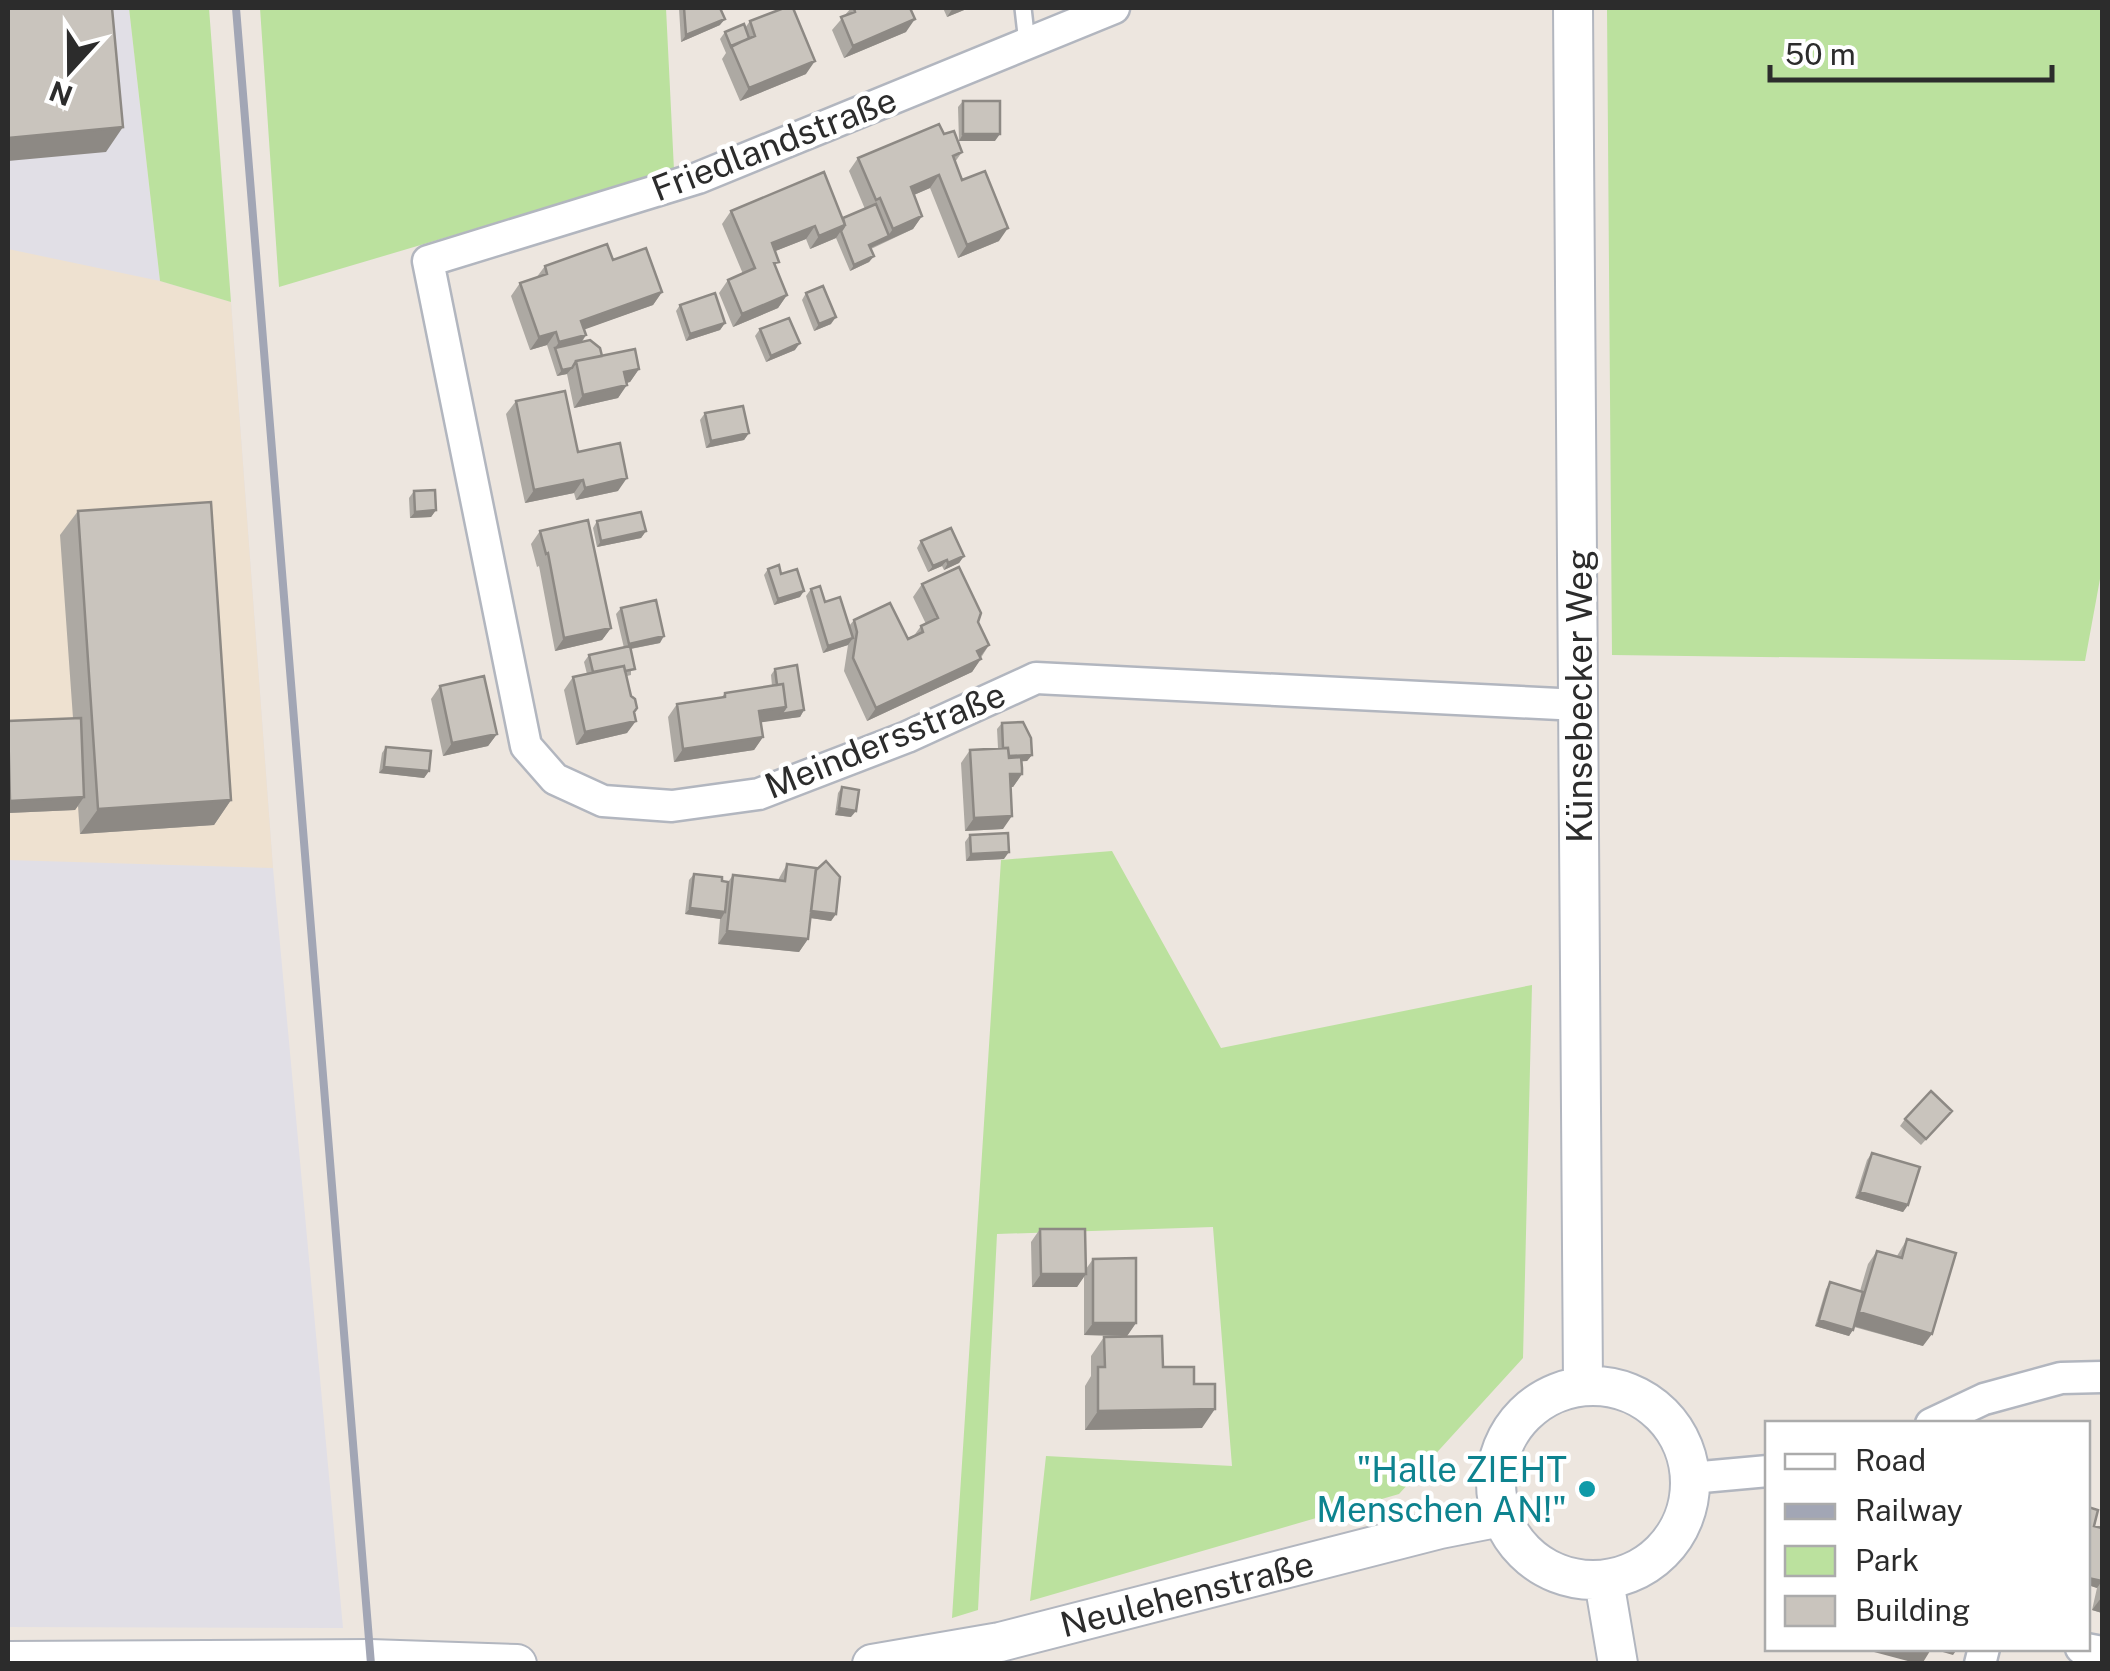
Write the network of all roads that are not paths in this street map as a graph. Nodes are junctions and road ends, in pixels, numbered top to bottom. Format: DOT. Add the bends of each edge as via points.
graph roads {
  1 [pos="1024,8"];
  2 [pos="1114,8"];
  3 [pos="1573,8"];
  4 [pos="1027,43"];
  5 [pos="428,260"];
  6 [pos="1578,705"];
  7 [pos="2102,1376"];
  8 [pos="1583,1385"];
  9 [pos="1937,1421"];
  10 [pos="1765,1471"];
  11 [pos="1692,1478"];
  12 [pos="1501,1518"];
  13 [pos="1604,1581"];
  14 [pos="8,1661"];
  15 [pos="517,1664"];
  16 [pos="872,1664"];
  17 [pos="1618,1664"];
  1 -- 4 [label="lane"];
  2 -- 4 [label="street, Friedlandstraße"];
  3 -- 6 [label="street, Künsebecker Weg"];
  4 -- 5 [label="street, Friedlandstraße" via="698,178"];
  5 -- 6 [label="street, Meindersstraße" via="526,746 555,779 603,801 672,806 760,794 908,738 1036,678"];
  6 -- 8 [label="street, Künsebecker Weg"];
  7 -- 9 [label="street" via="2062,1378"];
  8 -- 11 [label="street" via="1622,1388 1656,1407 1681,1437"];
  8 -- 12 [label="street" via="1540,1400 1509,1431 1495,1474"];
  10 -- 11 [label="street"];
  11 -- 13 [label="street" via="1688,1512 1670,1546 1640,1570"];
  12 -- 13 [label="street" via="1524,1553 1561,1576"];
  12 -- 16 [label="street, Neulehenstraße" via="1000,1642"];
  13 -- 17 [label="street"];
  14 -- 15 [label="street"];
}
